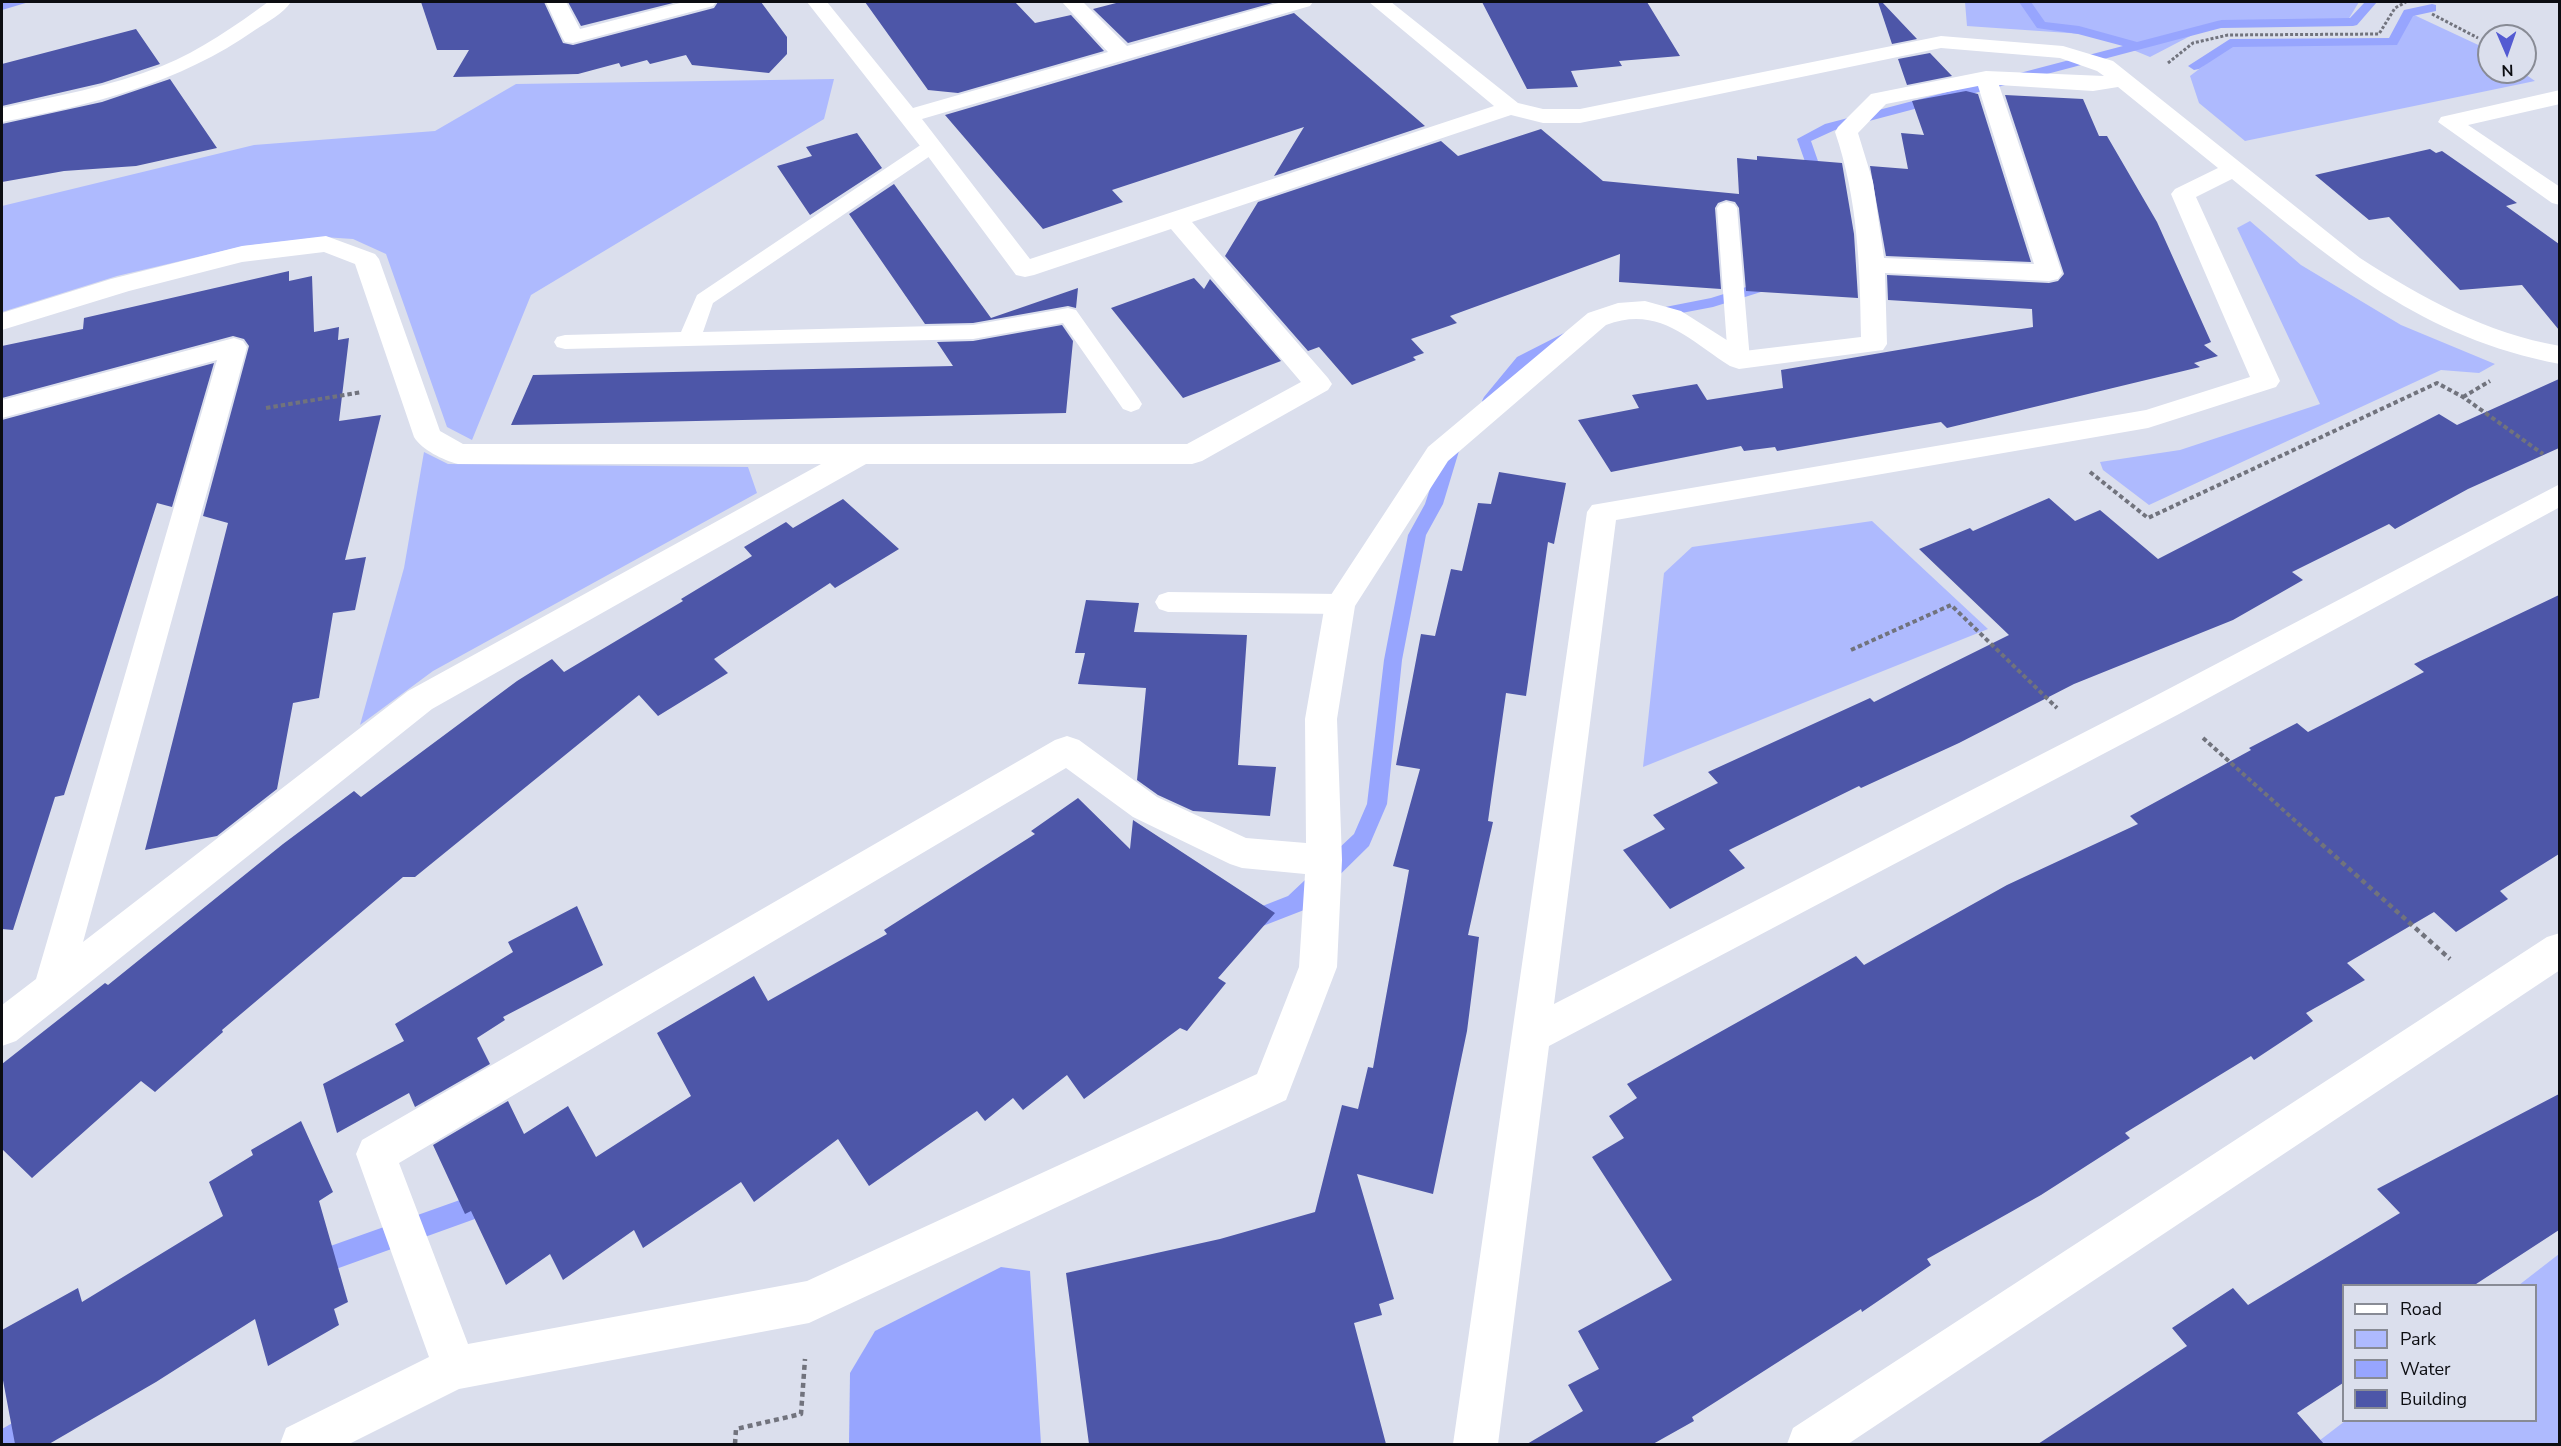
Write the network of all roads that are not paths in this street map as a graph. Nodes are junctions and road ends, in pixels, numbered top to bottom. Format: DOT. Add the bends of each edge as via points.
graph roads {
  1 [pos="281,2"];
  2 [pos="556,2"];
  3 [pos="706,2"];
  4 [pos="817,2"];
  5 [pos="1072,2"];
  6 [pos="1303,2"];
  7 [pos="1379,2"];
  8 [pos="1121,53"];
  9 [pos="2114,73"];
  10 [pos="1986,78"];
  11 [pos="2559,97"];
  12 [pos="1510,108"];
  13 [pos="2,115"];
  14 [pos="909,116"];
  15 [pos="932,146"];
  16 [pos="2233,170"];
  17 [pos="2559,198"];
  18 [pos="1727,208"];
  19 [pos="1177,220"];
  20 [pos="1872,264"];
  21 [pos="2,322"];
  22 [pos="690,338"];
  23 [pos="566,342"];
  24 [pos="2559,355"];
  25 [pos="1738,360"];
  26 [pos="1131,404"];
  27 [pos="2,409"];
  28 [pos="865,452"];
  29 [pos="2559,494"];
  30 [pos="1168,602"];
  31 [pos="1340,604"];
  32 [pos="1324,860"];
  33 [pos="2559,949"];
  34 [pos="51,991"];
  35 [pos="2,1028"];
  36 [pos="1531,1035"];
  37 [pos="455,1368"];
  38 [pos="302,1444"];
  39 [pos="1475,1444"];
  40 [pos="1809,1444"];
  1 -- 13 [label="street" via="172,70"];
  2 -- 3 [label="street" via="573,37"];
  4 -- 14 [label="street"];
  5 -- 8 [label="street"];
  6 -- 8 [label="street"];
  7 -- 12 [label="street"];
  8 -- 14 [label="street"];
  9 -- 10 [label="street" via="2093,84"];
  9 -- 12 [label="street" via="2063,52 1941,42 1580,116 1543,116"];
  9 -- 16 [label="street"];
  10 -- 20 [label="street" via="1879,99 1846,132 1857,158"];
  10 -- 20 [label="street" via="2049,273"];
  11 -- 17 [label="street" via="2449,122"];
  12 -- 19 [label="street"];
  14 -- 15 [label="street"];
  15 -- 19 [label="street" via="1025,269"];
  15 -- 22 [label="lane" via="704,300"];
  16 -- 24 [label="street" via="2352,264 2430,314 2538,352"];
  16 -- 36 [label="street" via="2183,194 2266,381 2148,418 1602,512"];
  18 -- 25 [label="lane"];
  19 -- 28 [label="street" via="1318,384 1192,454"];
  20 -- 25 [label="street" via="1874,344"];
  21 -- 28 [label="street" via="120,285 242,254 326,244 366,259 428,437 458,454"];
  22 -- 23 [label="lane"];
  22 -- 26 [label="lane" via="973,333 1068,315"];
  25 -- 31 [label="street" via="1672,317 1645,309 1617,311 1597,319 1438,454"];
  27 -- 34 [label="street" via="234,347"];
  28 -- 34 [label="street" via="420,700"];
  29 -- 36 [label="street" via="2167,705"];
  30 -- 31 [label="lane"];
  31 -- 32 [label="street" via="1321,718"];
  32 -- 37 [label="street" via="1318,967 1272,1087 809,1302"];
  32 -- 37 [label="street" via="1242,853 1145,807 1067,750 376,1154"];
  33 -- 40 [label="street"];
  34 -- 35 [label="street"];
  36 -- 39 [label="street"];
  37 -- 38 [label="street"];
}
